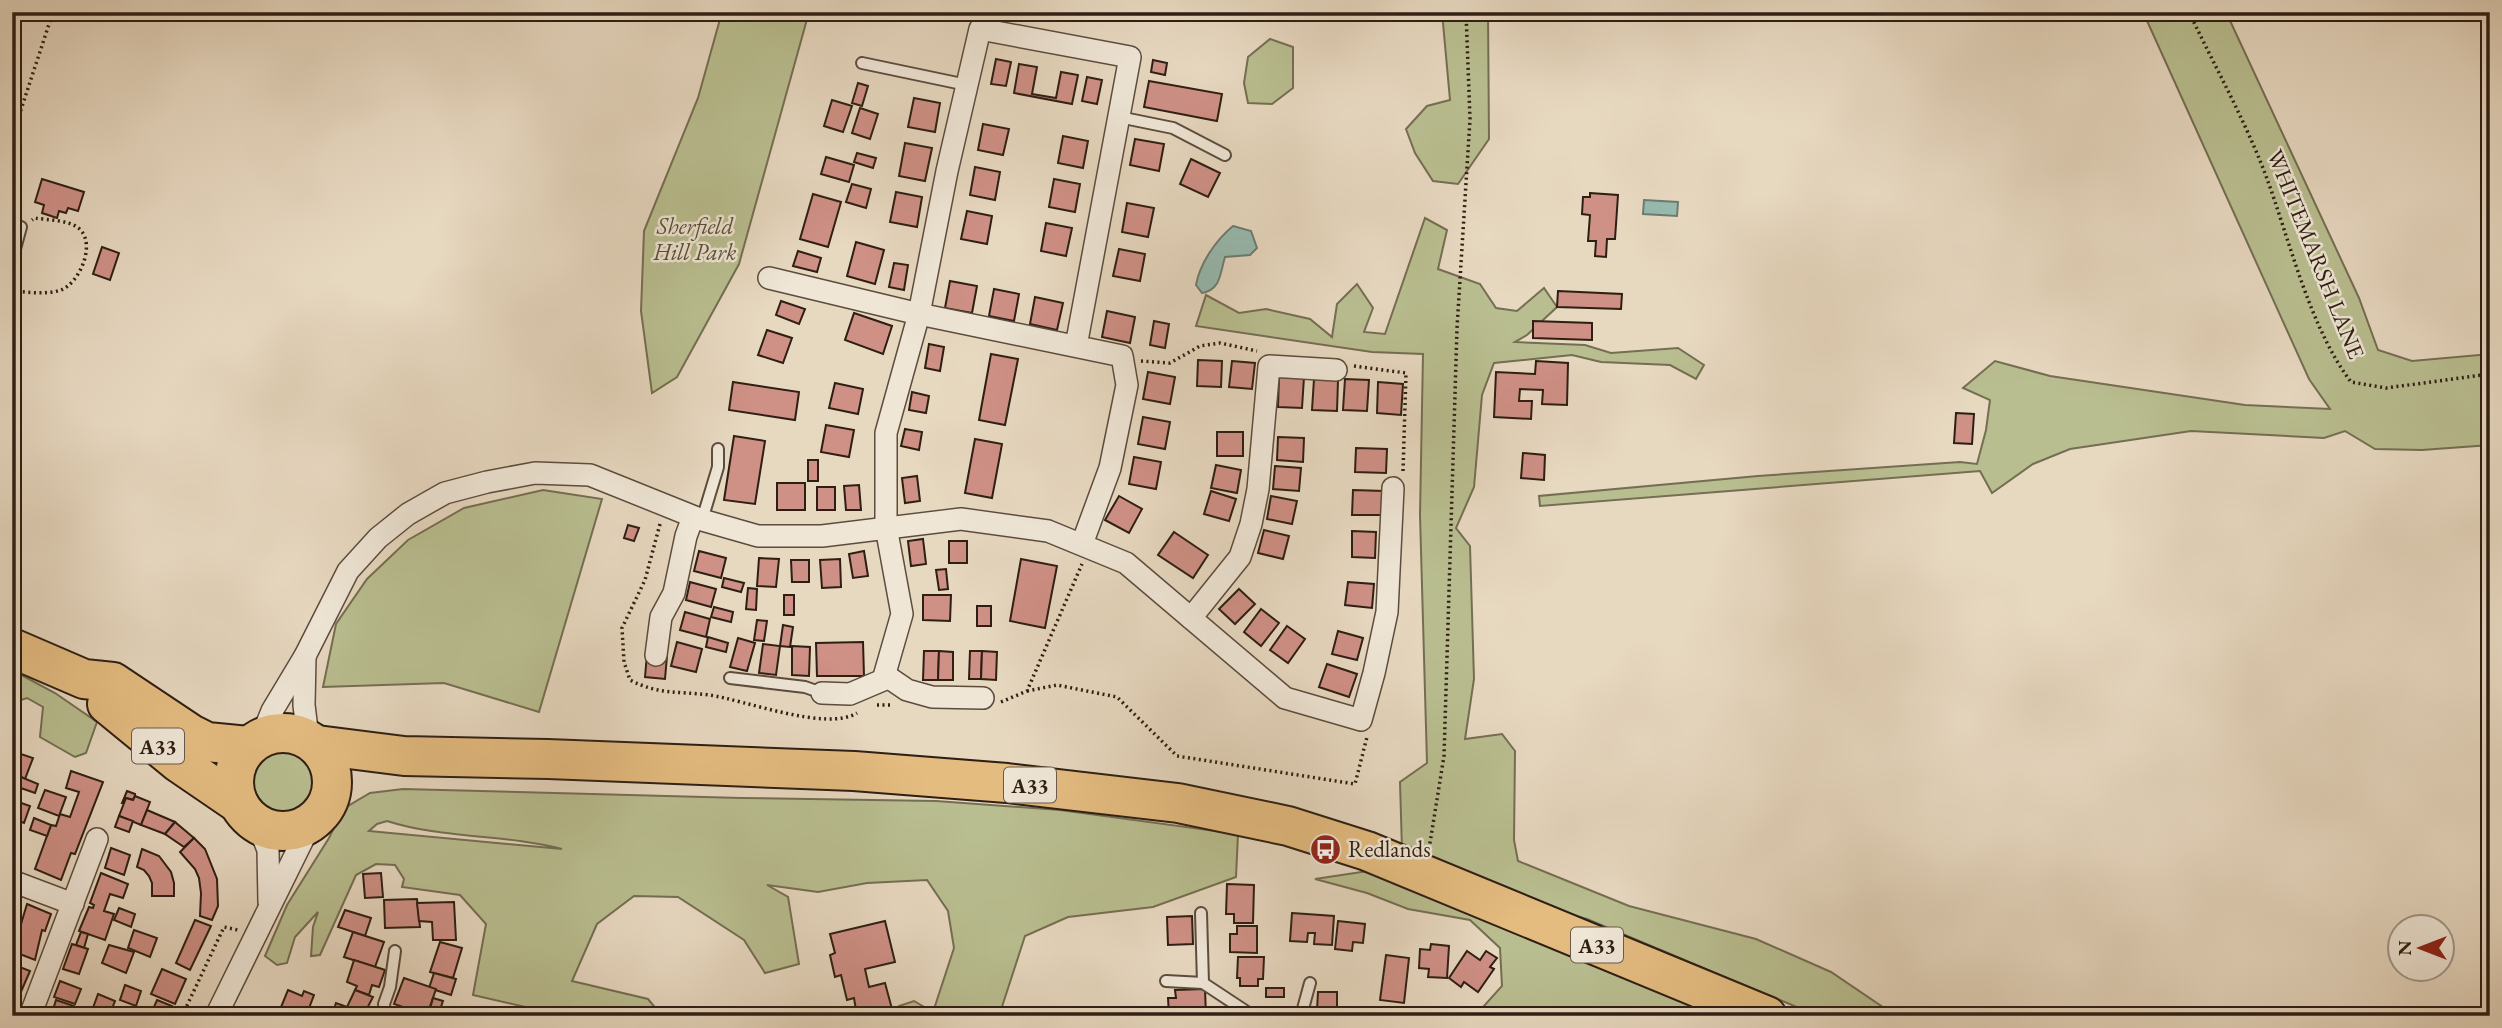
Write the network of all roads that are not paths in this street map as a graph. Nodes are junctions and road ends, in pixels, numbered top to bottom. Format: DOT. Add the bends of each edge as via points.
graph roads {
  1 [pos="862,63"];
  2 [pos="967,85"];
  3 [pos="1119,117"];
  4 [pos="1225,155"];
  5 [pos="21,228"];
  6 [pos="12,260"];
  7 [pos="769,278"];
  8 [pos="919,314"];
  9 [pos="1076,346"];
  10 [pos="1336,370"];
  11 [pos="718,449"];
  12 [pos="1393,488"];
  13 [pos="698,519"];
  14 [pos="886,527"];
  15 [pos="1084,550"];
  16 [pos="1191,618"];
  17 [pos="12,648"];
  18 [pos="656,655"];
  19 [pos="305,656"];
  20 [pos="885,675"];
  21 [pos="84,678"];
  22 [pos="730,678"];
  23 [pos="822,693"];
  24 [pos="988,701"];
  25 [pos="254,742"];
  26 [pos="312,742"];
  27 [pos="404,756"];
  28 [pos="322,807"];
  29 [pos="249,816"];
  30 [pos="97,839"];
  31 [pos="12,881"];
  32 [pos="73,904"];
  33 [pos="269,904"];
  34 [pos="1201,913"];
  35 [pos="395,951"];
  36 [pos="1166,981"];
  37 [pos="1203,982"];
  38 [pos="1310,984"];
  39 [pos="30,1016"];
  40 [pos="216,1016"];
  41 [pos="386,1016"];
  42 [pos="1253,1016"];
  43 [pos="1301,1016"];
  44 [pos="1767,1016"];
  1 -- 2 [label="lane"];
  2 -- 3 [label="street" via="980,29 1130,57"];
  2 -- 8 [label="street"];
  3 -- 4 [label="lane" via="1173,128"];
  3 -- 9 [label="street"];
  5 -- 6 [label="lane"];
  7 -- 8 [label="street"];
  8 -- 9 [label="street"];
  8 -- 14 [label="street" via="886,432"];
  9 -- 15 [label="street" via="1122,356 1126,385 1110,468"];
  10 -- 16 [label="street" via="1269,366 1251,524 1240,557"];
  11 -- 13 [label="lane" via="718,467"];
  12 -- 16 [label="street" via="1387,612 1364,727 1285,698"];
  13 -- 14 [label="street" via="758,536 822,536"];
  13 -- 18 [label="street" via="687,536 674,593 661,617"];
  13 -- 19 [label="street" via="590,475 535,473 445,493 408,514 348,570"];
  14 -- 15 [label="street" via="961,519 1048,530"];
  14 -- 20 [label="street" via="902,614"];
  15 -- 16 [label="street" via="1126,564"];
  17 -- 21 [label="highway, A33"];
  19 -- 25 [label="street"];
  19 -- 26 [label="street" via="304,705"];
  20 -- 23 [label="street" via="850,694"];
  20 -- 24 [label="street" via="907,690 932,697"];
  21 -- 25 [label="highway, A33" via="113,682 207,742"];
  21 -- 29 [label="highway, A33" via="108,705"];
  22 -- 23 [label="lane"];
  25 -- 26 [label="highway" via="285,733"];
  25 -- 29 [label="highway" via="241,755 234,772 235,793"];
  26 -- 27 [label="highway, A33"];
  26 -- 28 [label="highway" via="330,770"];
  27 -- 28 [label="highway, A33" via="355,778"];
  27 -- 44 [label="highway, A33" via="853,771 1178,803 1288,826 1358,848"];
  28 -- 29 [label="highway" via="289,832 272,831"];
  28 -- 33 [label="street"];
  29 -- 33 [label="street" via="268,850"];
  30 -- 32 [label="street"];
  31 -- 32 [label="street"];
  32 -- 39 [label="street"];
  33 -- 40 [label="street"];
  34 -- 37 [label="lane"];
  35 -- 41 [label="lane" via="384,1004"];
  36 -- 37 [label="lane"];
  37 -- 42 [label="lane"];
  38 -- 43 [label="lane"];
}
